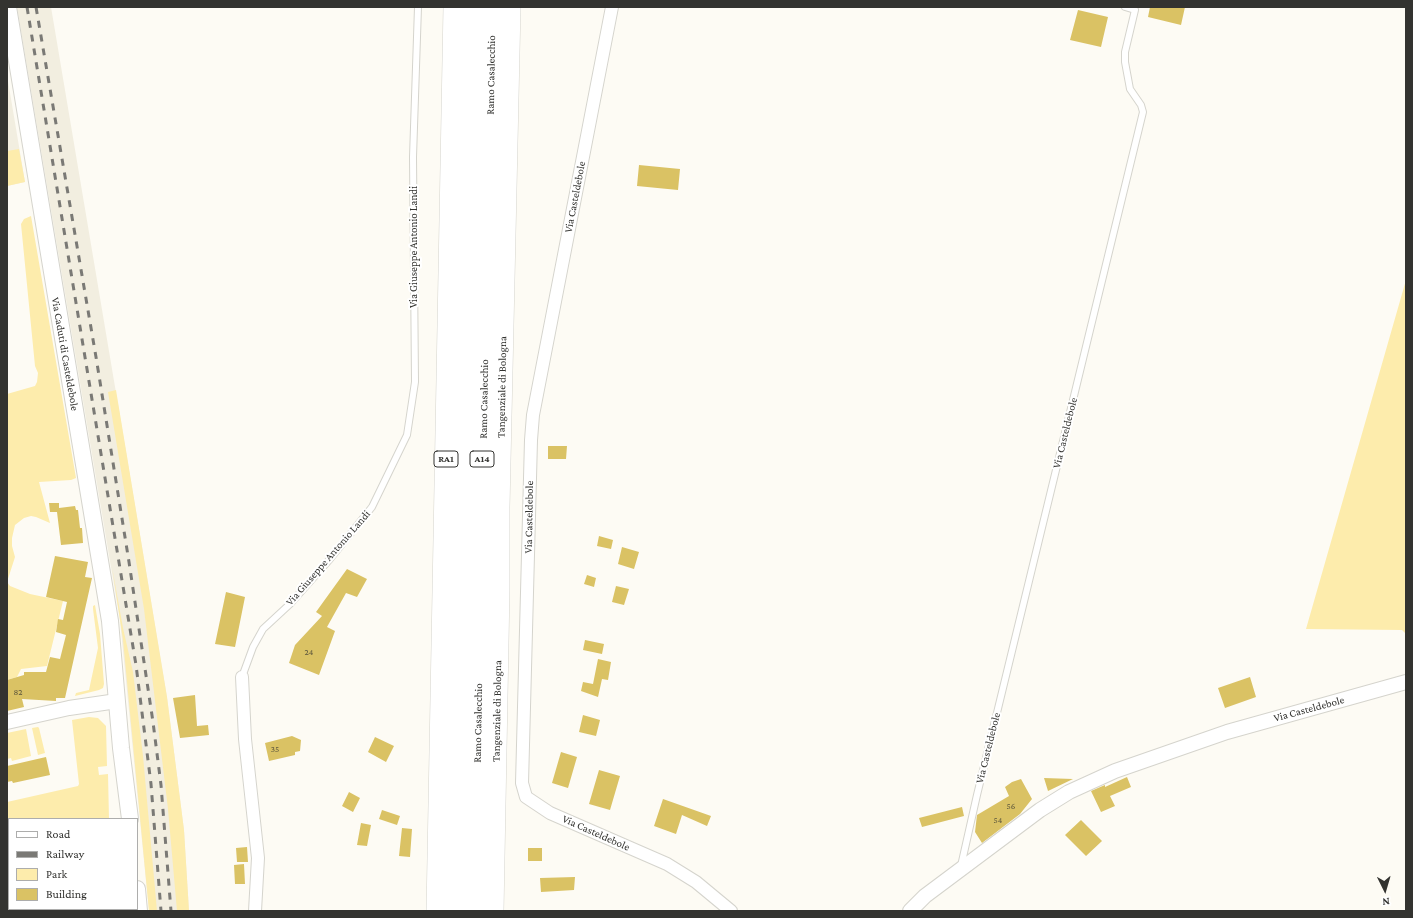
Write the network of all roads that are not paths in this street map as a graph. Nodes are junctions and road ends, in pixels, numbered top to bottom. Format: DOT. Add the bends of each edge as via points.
graph roads {
  1 [pos="8,7"];
  2 [pos="418,7"];
  3 [pos="454,7"];
  4 [pos="474,7"];
  5 [pos="492,7"];
  6 [pos="510,7"];
  7 [pos="612,7"];
  8 [pos="1125,7"];
  9 [pos="242,677"];
  10 [pos="1406,682"];
  11 [pos="117,701"];
  12 [pos="7,722"];
  13 [pos="121,748"];
  14 [pos="120,818"];
  15 [pos="130,818"];
  16 [pos="960,870"];
  17 [pos="138,900"];
  18 [pos="139,911"];
  19 [pos="255,911"];
  20 [pos="437,911"];
  21 [pos="457,911"];
  22 [pos="474,911"];
  23 [pos="494,911"];
  24 [pos="731,911"];
  25 [pos="910,911"];
  1 -- 11 [label="main road, Via Caduti di Casteldebole" via="110,621"];
  2 -- 9 [label="lane, Via Giuseppe Antonio Landi" via="413,157 415,382 407,435 372,507 290,604 263,629"];
  3 -- 20 [label="highway, RA1"];
  4 -- 21 [label="highway, Ramo Casalecchio / A14"];
  5 -- 22 [label="highway, Ramo Casalecchio / A14"];
  6 -- 23 [label="highway, Tangenziale di Bologna"];
  7 -- 24 [label="street, Via Casteldebole" via="533,416 522,783 526,797 550,813 667,864 696,882"];
  8 -- 16 [label="lane, Via Casteldebole" via="1135,10 1125,62 1130,89 1143,112"];
  9 -- 19 [label="street, Via Giuseppe Antonio Landi" via="245,739 258,858"];
  10 -- 16 [label="street, Via Casteldebole" via="1227,732 1115,771 1069,792 1040,810"];
  11 -- 12 [label="street" via="69,708"];
  11 -- 13 [label="main road, Via Caduti di Casteldebole"];
  13 -- 14 [label="main road"];
  13 -- 15 [label="main road"];
  16 -- 25 [label="street, Via Casteldebole" via="925,896"];
  17 -- 18 [label="main road"];
}
